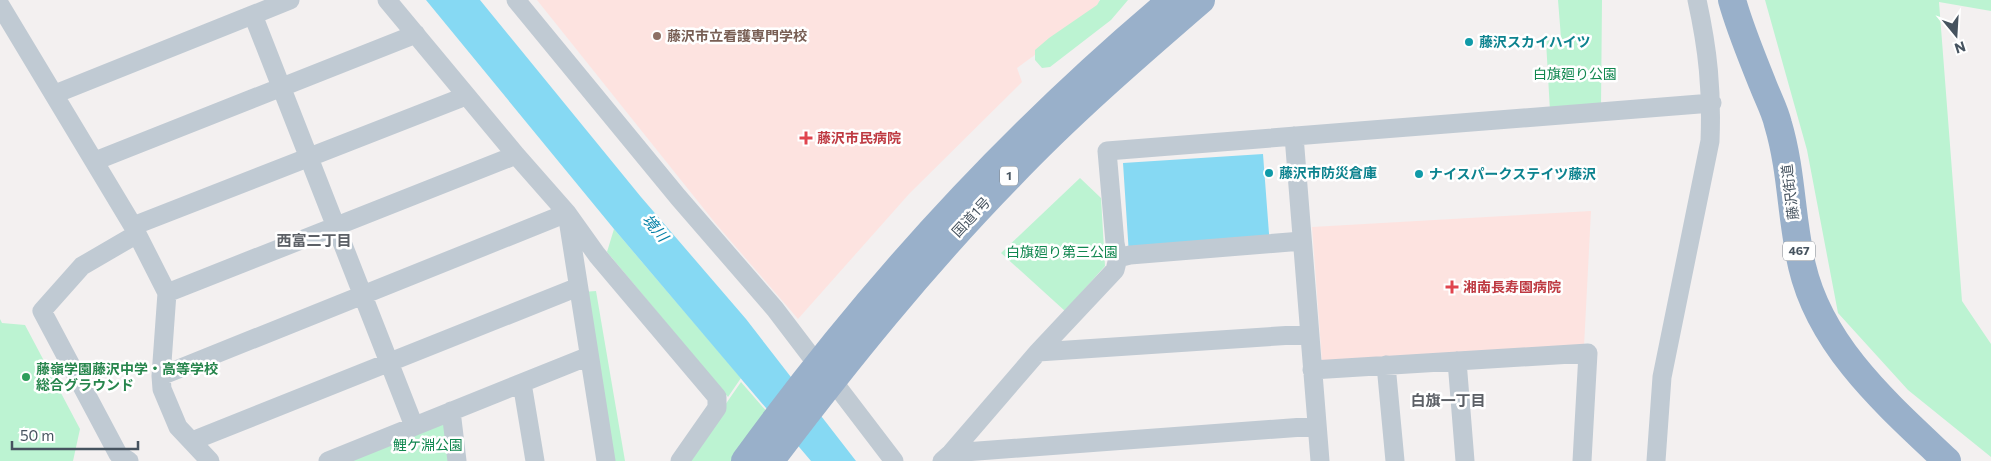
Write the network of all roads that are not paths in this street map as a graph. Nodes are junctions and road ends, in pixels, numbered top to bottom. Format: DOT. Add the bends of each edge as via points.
graph roads {
  1 [pos="290,0"];
  2 [pos="387,0"];
  3 [pos="516,0"];
  4 [pos="1172,0"];
  5 [pos="1201,0"];
  6 [pos="1697,0"];
  7 [pos="1732,0"];
  8 [pos="0,6"];
  9 [pos="253,15"];
  10 [pos="416,34"];
  11 [pos="282,87"];
  12 [pos="55,94"];
  13 [pos="466,96"];
  14 [pos="1712,103"];
  15 [pos="1294,136"];
  16 [pos="516,155"];
  17 [pos="309,158"];
  18 [pos="95,161"];
  19 [pos="567,214"];
  20 [pos="336,226"];
  21 [pos="135,230"];
  22 [pos="1302,241"];
  23 [pos="1118,258"];
  24 [pos="578,287"];
  25 [pos="167,293"];
  26 [pos="363,295"];
  27 [pos="1309,334"];
  28 [pos="1038,352"];
  29 [pos="589,356"];
  30 [pos="1457,361"];
  31 [pos="389,362"];
  32 [pos="1386,365"];
  33 [pos="828,367"];
  34 [pos="1312,370"];
  35 [pos="160,376"];
  36 [pos="522,383"];
  37 [pos="451,411"];
  38 [pos="414,426"];
  39 [pos="1317,426"];
  40 [pos="192,441"];
  41 [pos="946,457"];
  42 [pos="129,461"];
  43 [pos="210,461"];
  44 [pos="328,461"];
  45 [pos="457,461"];
  46 [pos="535,461"];
  47 [pos="606,461"];
  48 [pos="680,461"];
  49 [pos="754,461"];
  50 [pos="894,461"];
  51 [pos="1320,461"];
  52 [pos="1395,461"];
  53 [pos="1465,461"];
  54 [pos="1582,461"];
  55 [pos="1656,461"];
  56 [pos="1947,461"];
  1 -- 9 [label="street"];
  2 -- 10 [label="street"];
  3 -- 33 [label="street" via="796,336"];
  4 -- 33 [label="highway, 国道1号 / 1" via="1062,97 932,229"];
  5 -- 33 [label="highway, 国道1号 / 1" via="1078,109 1009,176 889,309"];
  6 -- 14 [label="street" via="1707,49"];
  7 -- 56 [label="highway, 藤沢街道 / 467" via="1778,124 1789,173 1794,229 1811,295 1832,336 1860,375"];
  8 -- 12 [label="street"];
  9 -- 11 [label="street"];
  9 -- 12 [label="street"];
  10 -- 11 [label="street"];
  10 -- 13 [label="street"];
  11 -- 17 [label="street"];
  11 -- 18 [label="street"];
  12 -- 18 [label="street"];
  13 -- 16 [label="street"];
  13 -- 17 [label="street"];
  14 -- 15 [label="street"];
  14 -- 55 [label="street" via="1707,158 1662,376"];
  15 -- 22 [label="street"];
  15 -- 23 [label="street" via="1108,151"];
  16 -- 19 [label="street"];
  16 -- 20 [label="street"];
  17 -- 20 [label="street"];
  17 -- 21 [label="street"];
  18 -- 21 [label="street"];
  19 -- 24 [label="street"];
  19 -- 26 [label="street"];
  19 -- 48 [label="street" via="597,255 717,397 717,408"];
  20 -- 25 [label="street"];
  20 -- 26 [label="street"];
  21 -- 25 [label="street"];
  21 -- 42 [label="street" via="82,266 42,311 118,454"];
  22 -- 23 [label="street"];
  22 -- 27 [label="street"];
  23 -- 28 [label="street" via="1115,270"];
  24 -- 29 [label="street"];
  24 -- 31 [label="street"];
  25 -- 35 [label="street"];
  26 -- 31 [label="street"];
  26 -- 35 [label="street"];
  27 -- 28 [label="street"];
  27 -- 34 [label="street"];
  28 -- 41 [label="street"];
  29 -- 36 [label="street"];
  29 -- 47 [label="street"];
  30 -- 32 [label="street"];
  30 -- 53 [label="street"];
  30 -- 54 [label="street" via="1588,353"];
  31 -- 38 [label="street"];
  31 -- 40 [label="street"];
  32 -- 34 [label="street"];
  32 -- 52 [label="street"];
  33 -- 49 [label="highway, 国道1号 / 1"];
  33 -- 50 [label="street"];
  34 -- 39 [label="street"];
  35 -- 40 [label="street" via="178,427"];
  36 -- 37 [label="street"];
  36 -- 46 [label="street"];
  37 -- 38 [label="street"];
  37 -- 45 [label="street"];
  38 -- 44 [label="street"];
  39 -- 41 [label="street"];
  39 -- 51 [label="street"];
  40 -- 43 [label="street"];
}
